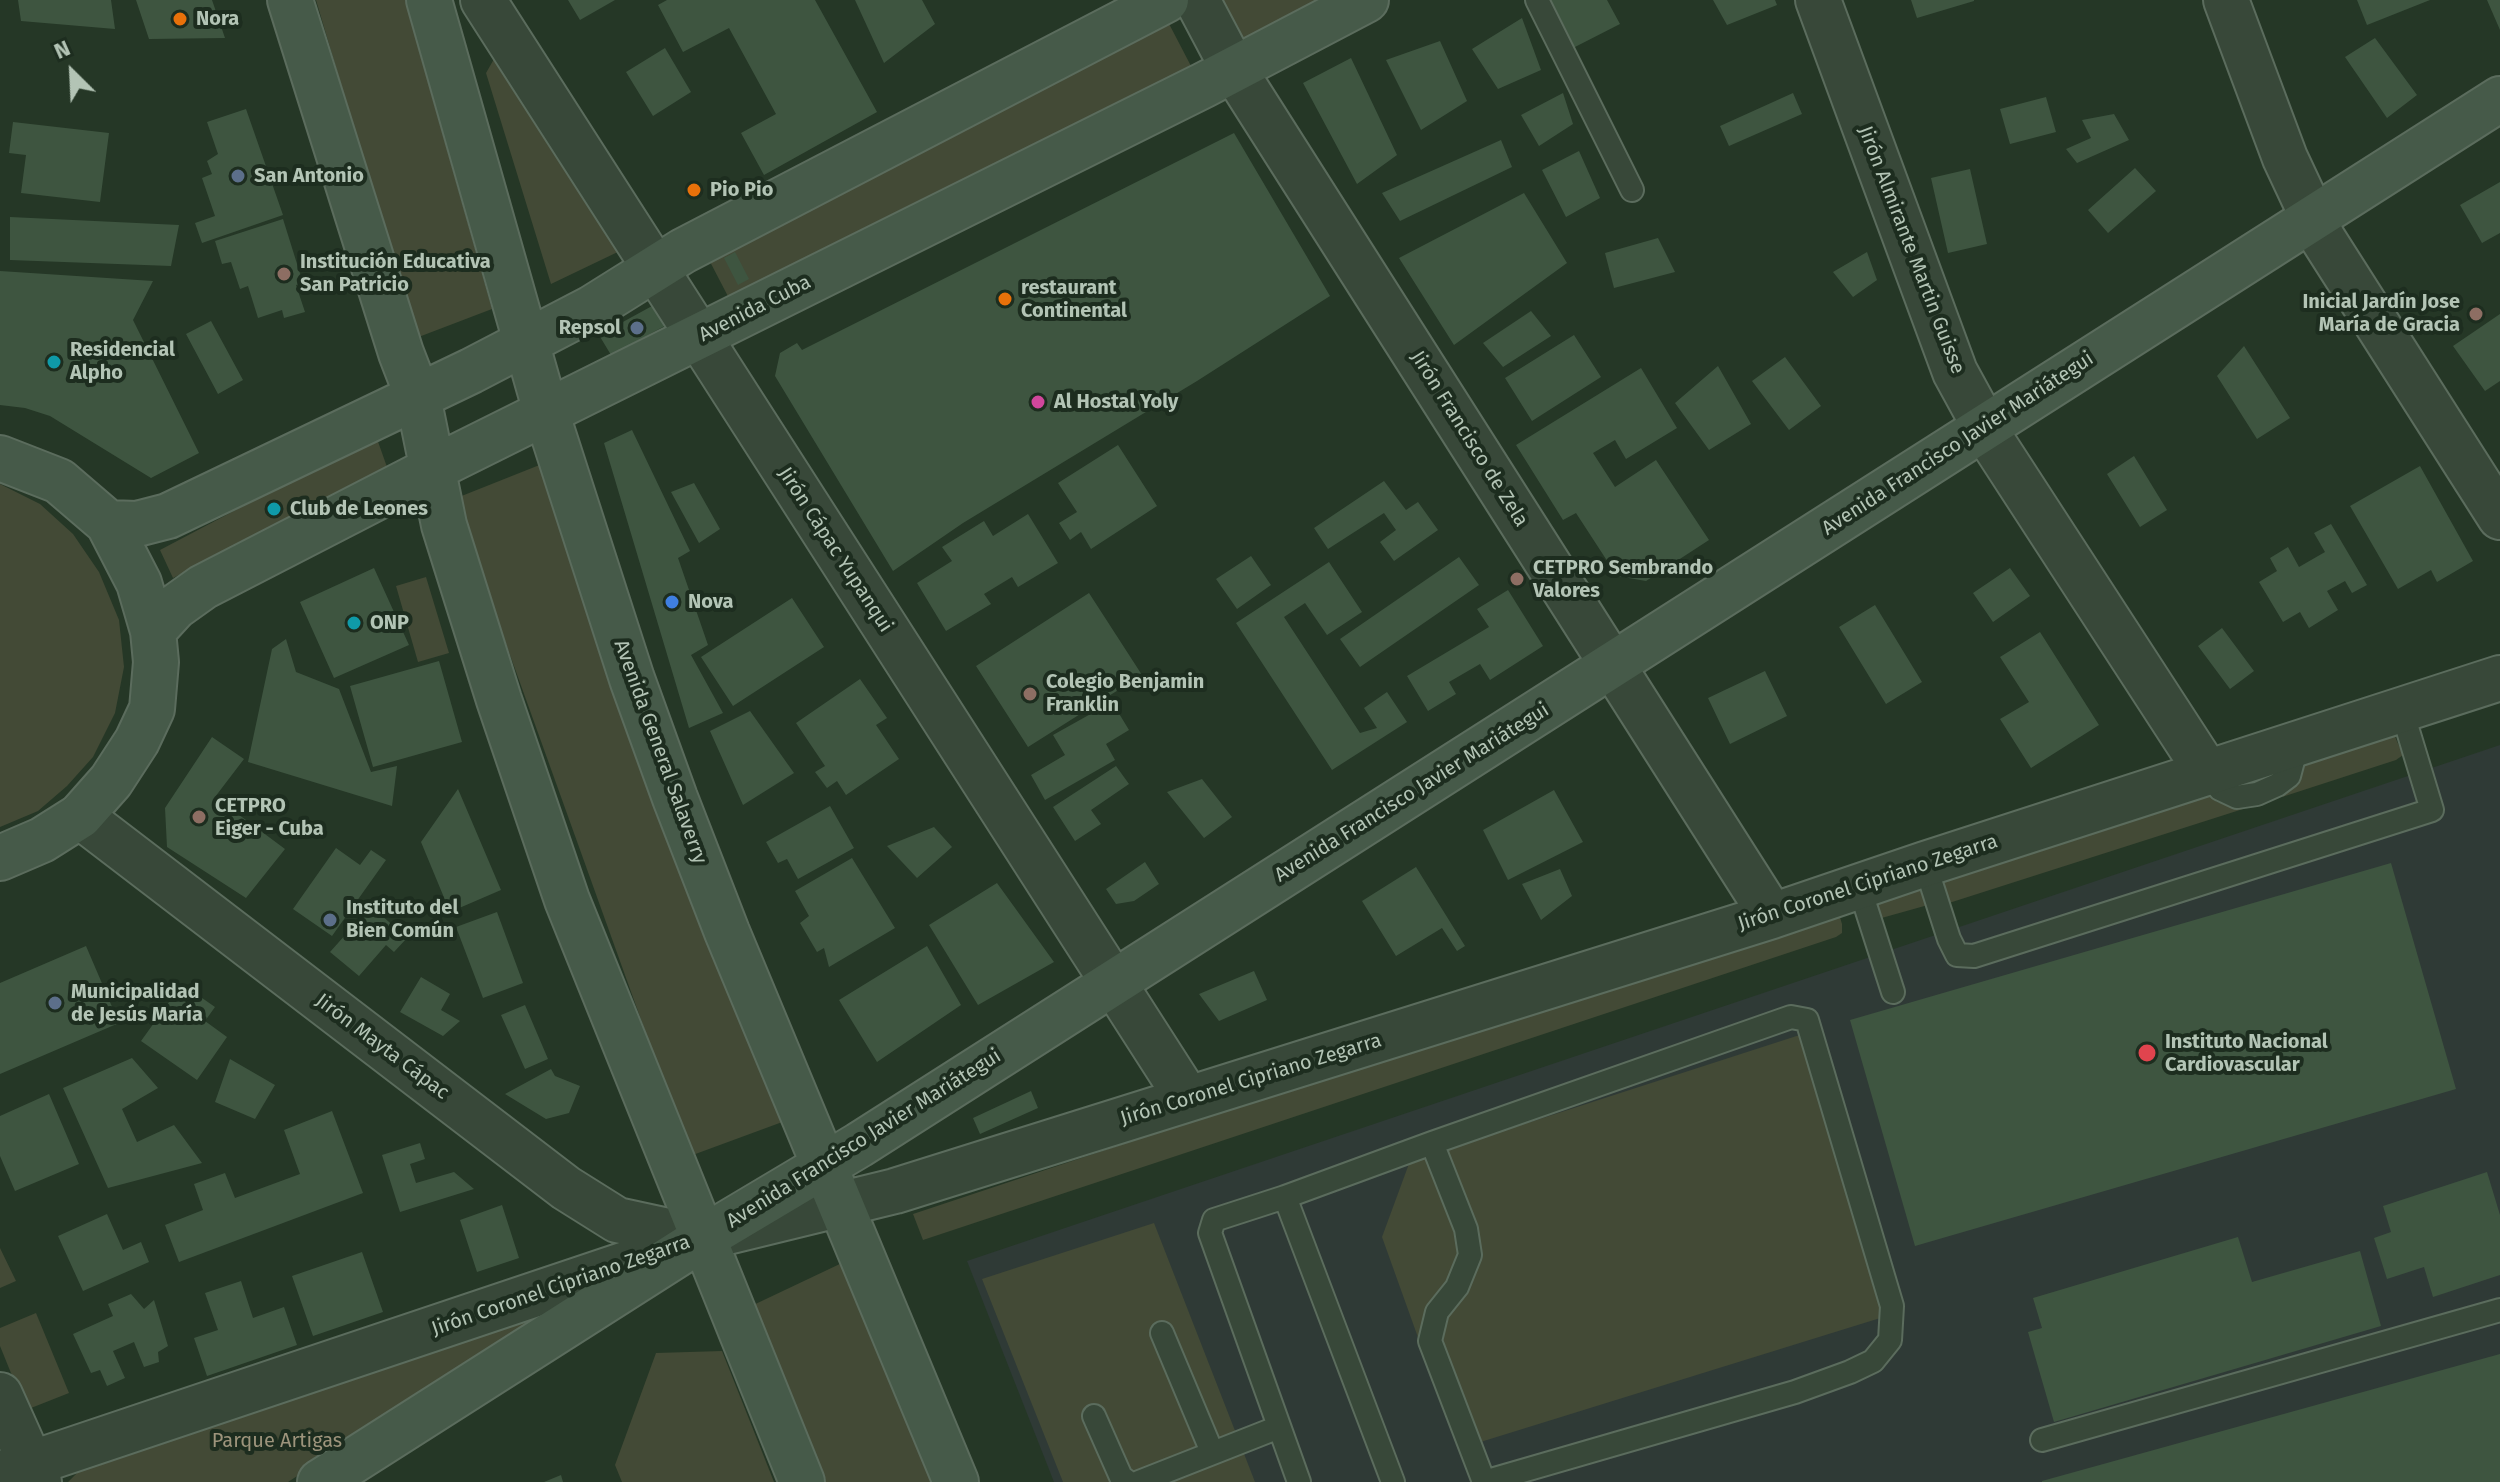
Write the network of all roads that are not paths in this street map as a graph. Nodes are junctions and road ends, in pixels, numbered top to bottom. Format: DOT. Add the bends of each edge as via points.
graph roads {
  1 [pos="290,0"];
  2 [pos="429,0"];
  3 [pos="483,0"];
  4 [pos="1166,0"];
  5 [pos="1197,0"];
  6 [pos="1366,0"];
  7 [pos="1537,0"];
  8 [pos="1818,0"];
  9 [pos="2226,0"];
  10 [pos="1234,70"];
  11 [pos="2500,99"];
  12 [pos="1632,190"];
  13 [pos="2313,218"];
  14 [pos="668,268"];
  15 [pos="705,327"];
  16 [pos="527,342"];
  17 [pos="418,397"];
  18 [pos="546,412"];
  19 [pos="1985,427"];
  20 [pos="0,458"];
  21 [pos="434,468"];
  22 [pos="2500,517"];
  23 [pos="108,523"];
  24 [pos="153,631"];
  25 [pos="1612,665"];
  26 [pos="2500,678"];
  27 [pos="2402,711"];
  28 [pos="2207,772"];
  29 [pos="80,816"];
  30 [pos="0,858"];
  31 [pos="1925,864"];
  32 [pos="1859,886"];
  33 [pos="1772,916"];
  34 [pos="1113,983"];
  35 [pos="1893,992"];
  36 [pos="1188,1099"];
  37 [pos="1432,1143"];
  38 [pos="825,1165"];
  39 [pos="1285,1197"];
  40 [pos="842,1204"];
  41 [pos="703,1238"];
  42 [pos="2500,1310"];
  43 [pos="1162,1333"];
  44 [pos="0,1395"];
  45 [pos="1094,1416"];
  46 [pos="1279,1427"];
  47 [pos="2042,1440"];
  48 [pos="1212,1452"];
  49 [pos="23,1474"];
  50 [pos="334,1478"];
  51 [pos="802,1482"];
  52 [pos="956,1482"];
  53 [pos="1128,1482"];
  54 [pos="1139,1482"];
  55 [pos="1299,1482"];
  56 [pos="1393,1482"];
  57 [pos="1484,1482"];
  1 -- 17 [label="main road"];
  2 -- 16 [label="main road, Avenida General Salaverry"];
  3 -- 14 [label="street, Jirón Cápac Yupanqui"];
  4 -- 14 [label="main road"];
  5 -- 10 [label="street, Jirón Francisco de Zela"];
  6 -- 10 [label="main road, Avenida Cuba"];
  7 -- 12 [label="lane"];
  8 -- 19 [label="street, Jirón Almirante Martin Guisse" via="1955,372"];
  9 -- 13 [label="street"];
  10 -- 15 [label="main road, Avenida Cuba"];
  10 -- 25 [label="street, Jirón Francisco de Zela"];
  11 -- 13 [label="main road, Avenida Francisco Javier Mariátegui"];
  13 -- 19 [label="main road, Avenida Francisco Javier Mariátegui"];
  13 -- 22 [label="street"];
  14 -- 15 [label="street, Jirón Cápac Yupanqui"];
  14 -- 16 [label="main road"];
  15 -- 18 [label="main road, Avenida Cuba"];
  15 -- 34 [label="street, Jirón Cápac Yupanqui"];
  16 -- 17 [label="main road"];
  16 -- 18 [label="main road, Avenida General Salaverry"];
  17 -- 21 [label="main road"];
  17 -- 23 [label="main road" via="168,516 137,524"];
  18 -- 21 [label="main road, Avenida Cuba"];
  18 -- 38 [label="main road, Avenida General Salaverry" via="675,798"];
  19 -- 25 [label="main road, Avenida Francisco Javier Mariátegui"];
  19 -- 28 [label="street, Jirón Almirante Martin Guisse"];
  20 -- 23 [label="main road" via="59,481"];
  21 -- 24 [label="main road, Avenida Cuba" via="203,587"];
  21 -- 41 [label="main road" via="444,525 567,900"];
  23 -- 24 [label="main road" via="139,583"];
  24 -- 29 [label="main road" via="152,709 111,781"];
  25 -- 33 [label="street, Jirón Francisco de Zela"];
  25 -- 34 [label="main road, Avenida Francisco Javier Mariátegui"];
  26 -- 27 [label="street, Jirón Coronel Cipriano Zegarra"];
  27 -- 28 [label="street, Jirón Coronel Cipriano Zegarra"];
  27 -- 31 [label="lane" via="2432,810 2005,947 1957,955"];
  28 -- 31 [label="street, Jirón Coronel Cipriano Zegarra"];
  29 -- 30 [label="main road"];
  29 -- 41 [label="street, Jirón Mayta Cápac" via="566,1188 617,1220"];
  31 -- 32 [label="street, Jirón Coronel Cipriano Zegarra"];
  32 -- 33 [label="street, Jirón Coronel Cipriano Zegarra"];
  32 -- 35 [label="lane"];
  33 -- 36 [label="street, Jirón Coronel Cipriano Zegarra"];
  34 -- 36 [label="street, Jirón Cápac Yupanqui"];
  34 -- 38 [label="main road, Avenida Francisco Javier Mariátegui"];
  36 -- 40 [label="street, Jirón Coronel Cipriano Zegarra"];
  37 -- 39 [label="lane"];
  37 -- 57 [label="lane" via="1466,1229 1470,1255 1457,1287 1437,1312 1430,1341"];
  37 -- 57 [label="lane" via="1791,1017 1807,1020 1892,1306 1890,1340 1873,1361 1850,1372"];
  38 -- 40 [label="main road, Avenida General Salaverry"];
  38 -- 41 [label="main road, Avenida Francisco Javier Mariátegui"];
  39 -- 46 [label="lane" via="1214,1220 1210,1233"];
  39 -- 56 [label="lane"];
  40 -- 41 [label="street, Jirón Coronel Cipriano Zegarra"];
  40 -- 52 [label="main road, Avenida General Salaverry"];
  41 -- 49 [label="street, Jirón Coronel Cipriano Zegarra"];
  41 -- 50 [label="main road, Avenida Francisco Javier Mariátegui"];
  41 -- 51 [label="main road"];
  42 -- 47 [label="lane"];
  43 -- 48 [label="lane"];
  44 -- 49 [label="street"];
  45 -- 53 [label="lane"];
  46 -- 48 [label="lane"];
  46 -- 55 [label="lane"];
  48 -- 54 [label="lane"];
}
